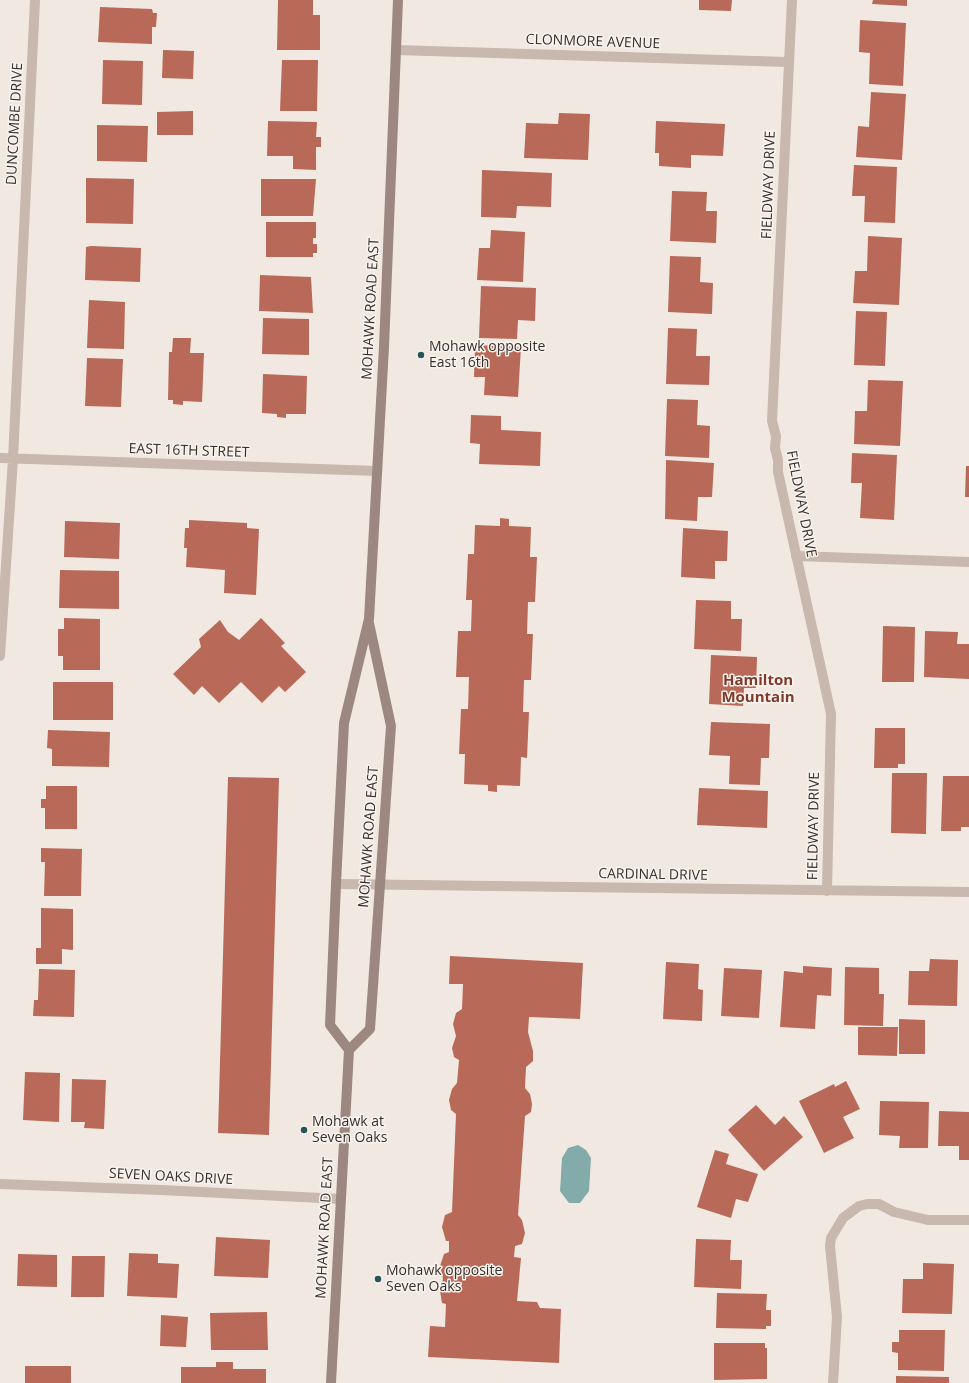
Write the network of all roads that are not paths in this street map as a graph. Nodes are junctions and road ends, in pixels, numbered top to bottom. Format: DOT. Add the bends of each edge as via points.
graph roads {
  1 [pos="35,0"];
  2 [pos="398,0"];
  3 [pos="792,0"];
  4 [pos="396,50"];
  5 [pos="788,62"];
  6 [pos="0,458"];
  7 [pos="13,459"];
  8 [pos="377,471"];
  9 [pos="796,556"];
  10 [pos="969,562"];
  11 [pos="369,619"];
  12 [pos="0,656"];
  13 [pos="336,884"];
  14 [pos="380,885"];
  15 [pos="827,891"];
  16 [pos="969,892"];
  17 [pos="349,1050"];
  18 [pos="0,1184"];
  19 [pos="340,1199"];
  20 [pos="969,1220"];
  21 [pos="331,1383"];
  22 [pos="833,1383"];
  1 -- 7 [label="street, DUNCOMBE DRIVE"];
  2 -- 4 [label="main road, MOHAWK ROAD EAST"];
  3 -- 5 [label="street, FIELDWAY DRIVE"];
  4 -- 5 [label="street, CLONMORE AVENUE"];
  4 -- 8 [label="main road, MOHAWK ROAD EAST"];
  5 -- 9 [label="street, FIELDWAY DRIVE" via="772,421 776,436 778,472"];
  6 -- 7 [label="street, EAST 16TH STREET"];
  7 -- 8 [label="street, EAST 16TH STREET"];
  7 -- 12 [label="street, DUNCOMBE DRIVE"];
  8 -- 11 [label="main road, MOHAWK ROAD EAST"];
  9 -- 10 [label="street"];
  9 -- 15 [label="street, FIELDWAY DRIVE" via="831,714"];
  11 -- 13 [label="main road, MOHAWK ROAD EAST" via="344,723"];
  11 -- 14 [label="main road, MOHAWK ROAD EAST" via="391,726"];
  13 -- 14 [label="street, CARDINAL DRIVE"];
  13 -- 17 [label="main road, MOHAWK ROAD EAST" via="330,1025"];
  14 -- 15 [label="street, CARDINAL DRIVE"];
  14 -- 17 [label="main road, MOHAWK ROAD EAST" via="370,1029"];
  15 -- 16 [label="street, CARDINAL DRIVE"];
  17 -- 19 [label="main road, MOHAWK ROAD EAST"];
  18 -- 19 [label="street, SEVEN OAKS DRIVE"];
  19 -- 21 [label="main road, MOHAWK ROAD EAST"];
  20 -- 22 [label="street" via="928,1220 894,1212 880,1204 859,1206 843,1218 830,1246 837,1317"];
}
